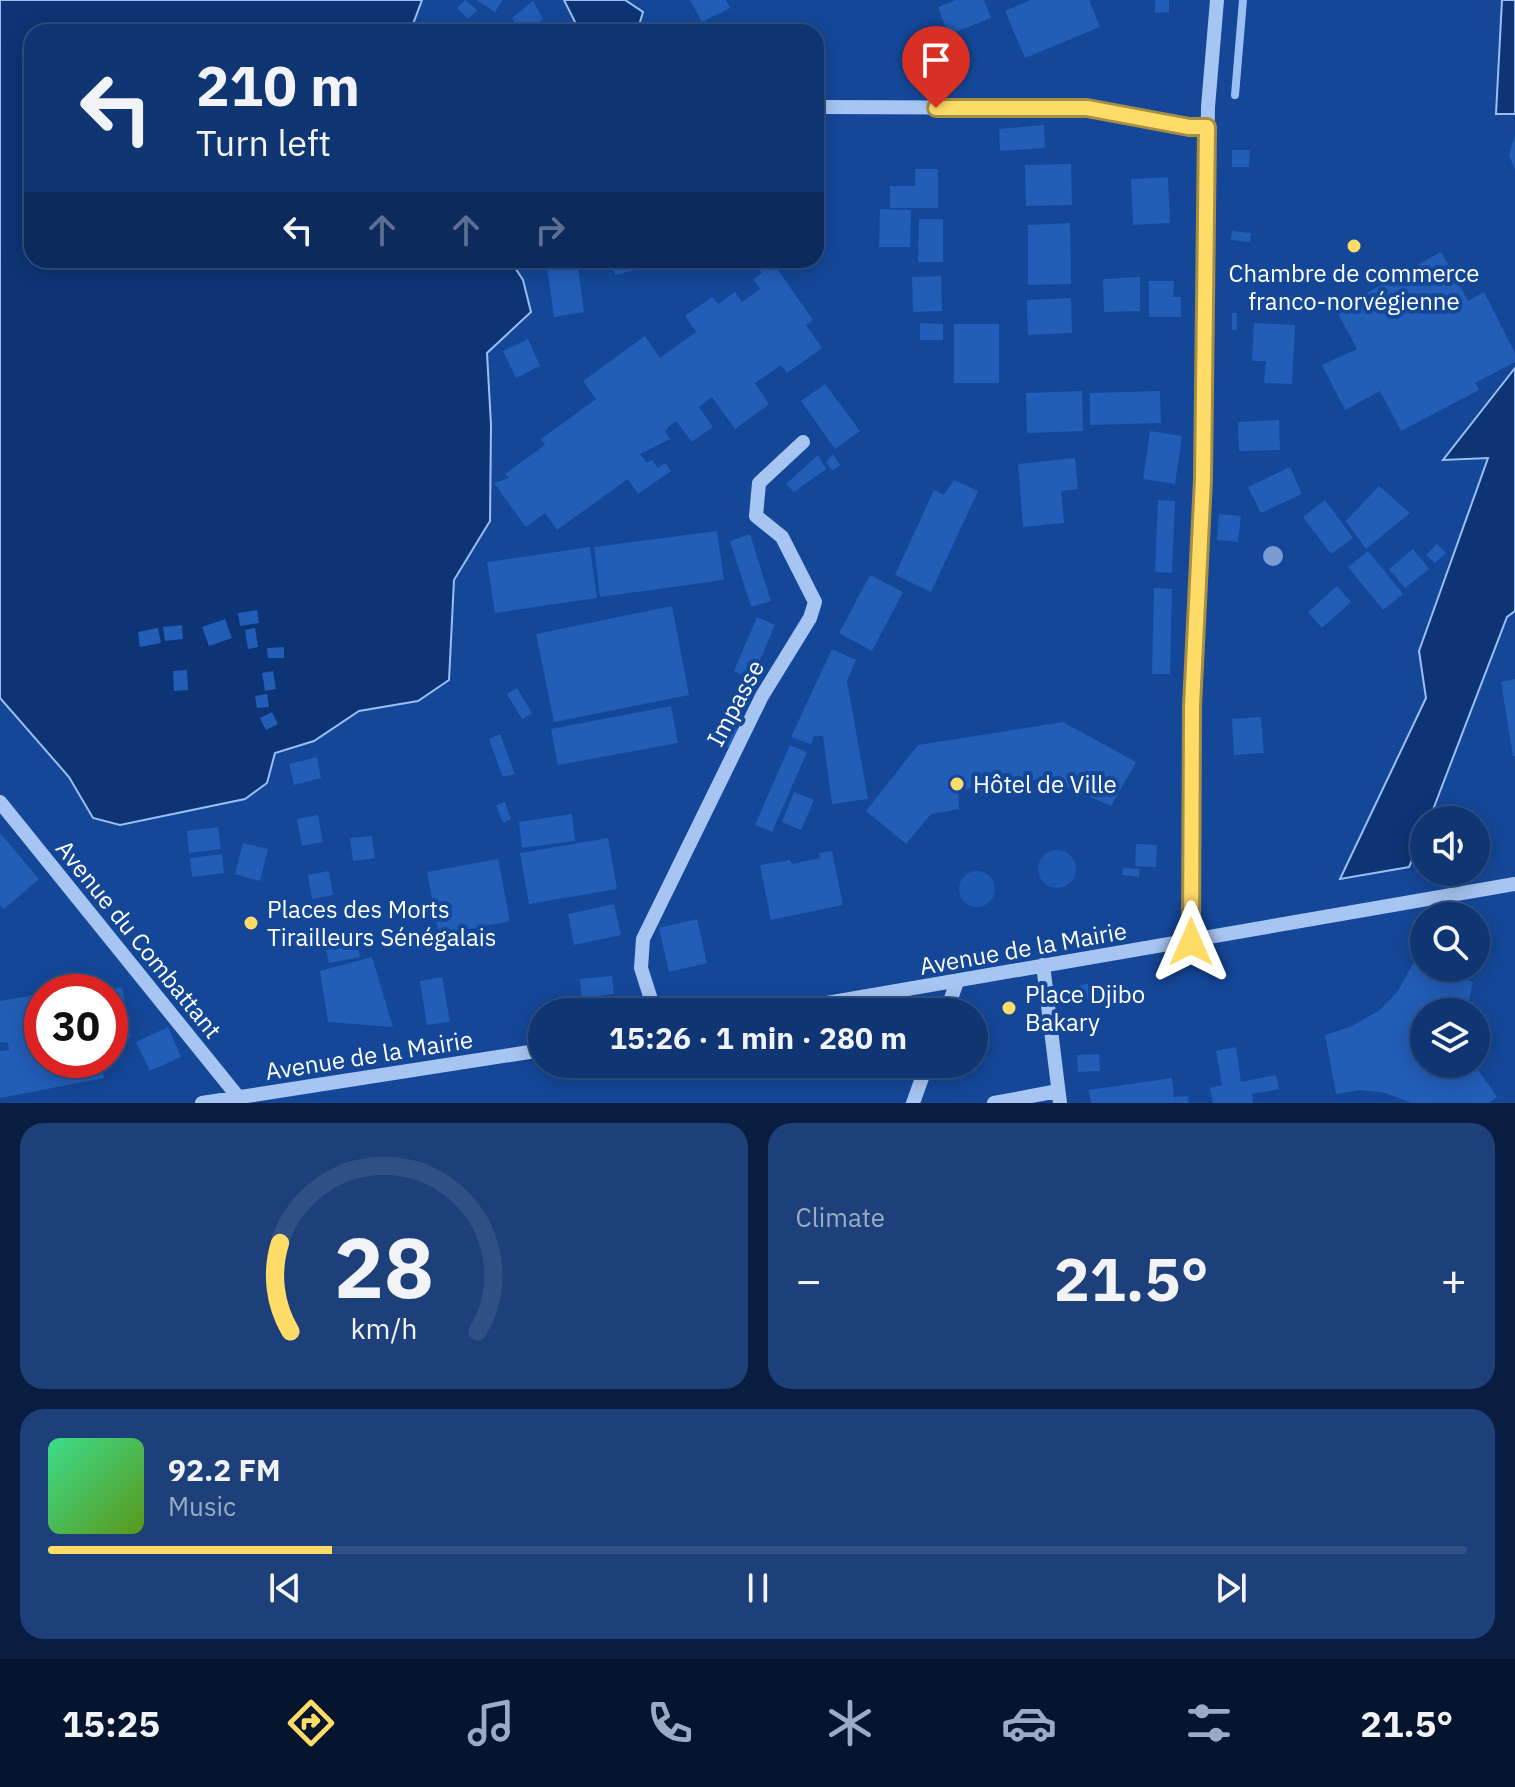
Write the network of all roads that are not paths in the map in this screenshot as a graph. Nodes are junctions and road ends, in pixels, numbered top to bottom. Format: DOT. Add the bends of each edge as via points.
graph roads {
  1 [pos="1217,0"];
  2 [pos="824,107"];
  3 [pos="1207,127"];
  4 [pos="803,442"];
  5 [pos="0,802"];
  6 [pos="1515,884"];
  7 [pos="1191,942"];
  8 [pos="1043,965"];
  9 [pos="957,982"];
  10 [pos="651,998"];
  11 [pos="860,998"];
  12 [pos="951,998"];
  13 [pos="528,1052"];
  14 [pos="922,1078"];
  15 [pos="1059,1097"];
  16 [pos="242,1100"];
  17 [pos="202,1103"];
  18 [pos="913,1103"];
  19 [pos="994,1103"];
  1 -- 3 [label="street"];
  2 -- 3 [label="street" via="1087,108"];
  3 -- 7 [label="street"];
  4 -- 10 [label="street, Impasse" via="759,483 756,516 782,537 815,602 762,696 643,939 641,968"];
  5 -- 16 [label="street, Avenue du Combattant"];
  6 -- 7 [label="street, Avenue de la Mairie"];
  7 -- 8 [label="street, Avenue de la Mairie"];
  8 -- 9 [label="street, Avenue de la Mairie"];
  8 -- 15 [label="street"];
  9 -- 11 [label="street, Avenue de la Mairie"];
  9 -- 12 [label="street"];
  13 -- 16 [label="street, Avenue de la Mairie"];
  14 -- 18 [label="street"];
  15 -- 19 [label="street"];
  16 -- 17 [label="street, Avenue de la Mairie"];
}
